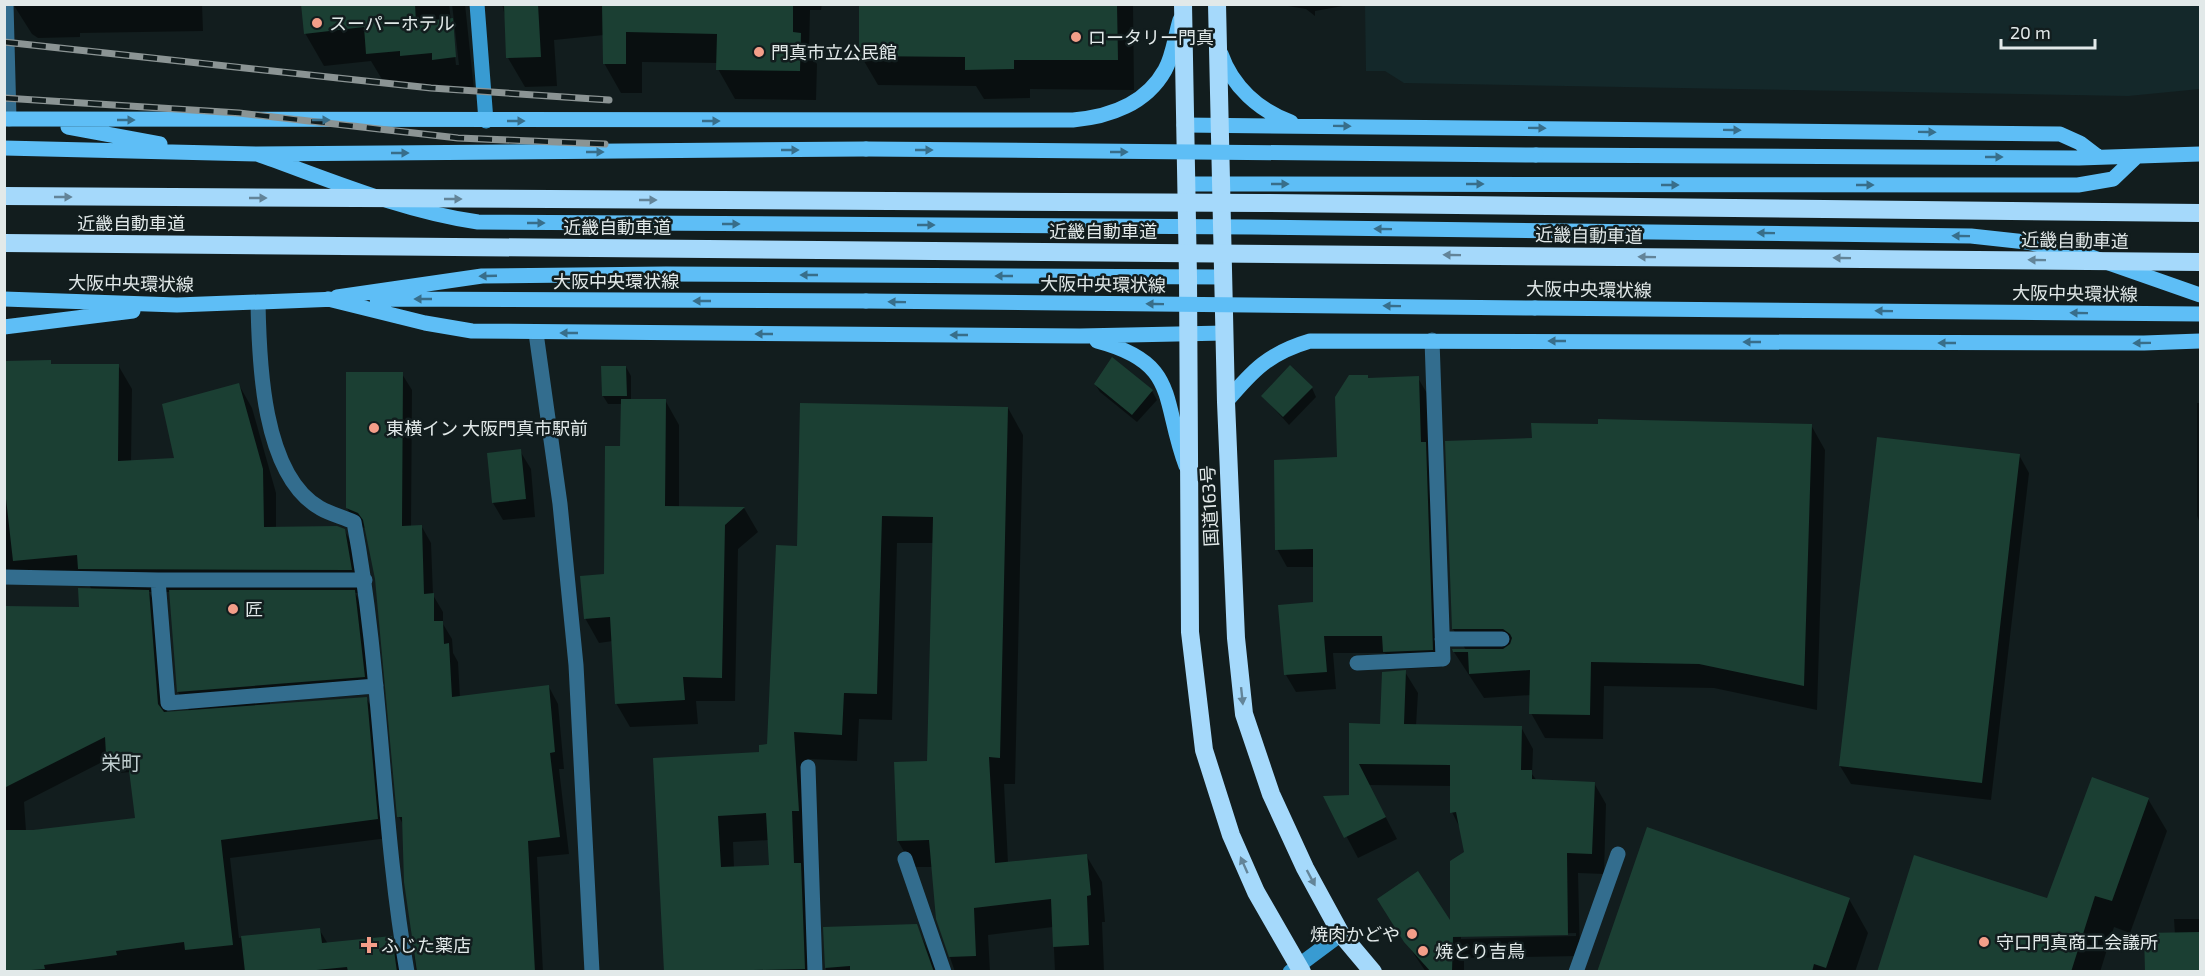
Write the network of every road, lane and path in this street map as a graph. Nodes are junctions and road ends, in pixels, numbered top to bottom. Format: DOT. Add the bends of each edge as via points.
graph roads {
  1 [pos="6,4"];
  2 [pos="477,4"];
  3 [pos="1217,4"];
  4 [pos="1183,7"];
  5 [pos="1218,45"];
  6 [pos="7,118"];
  7 [pos="33,120"];
  8 [pos="486,121"];
  9 [pos="1221,124"];
  10 [pos="1184,125"];
  11 [pos="1299,125"];
  12 [pos="4,148"];
  13 [pos="202,152"];
  14 [pos="257,154"];
  15 [pos="2200,154"];
  16 [pos="2097,156"];
  17 [pos="2136,156"];
  18 [pos="1186,184"];
  19 [pos="1221,184"];
  20 [pos="4,196"];
  21 [pos="2200,213"];
  22 [pos="1187,227"];
  23 [pos="1222,227"];
  24 [pos="4,243"];
  25 [pos="2200,262"];
  26 [pos="1188,277"];
  27 [pos="1224,278"];
  28 [pos="2200,295"];
  29 [pos="4,299"];
  30 [pos="328,299"];
  31 [pos="258,302"];
  32 [pos="177,305"];
  33 [pos="2200,314"];
  34 [pos="4,327"];
  35 [pos="536,333"];
  36 [pos="1225,333"];
  37 [pos="1189,334"];
  38 [pos="1080,336"];
  39 [pos="1432,340"];
  40 [pos="2200,341"];
  41 [pos="1226,402"];
  42 [pos="1190,474"];
  43 [pos="4,577"];
  44 [pos="158,580"];
  45 [pos="365,580"];
  46 [pos="1442,639"];
  47 [pos="1502,639"];
  48 [pos="1357,663"];
  49 [pos="376,686"];
  50 [pos="808,767"];
  51 [pos="1618,854"];
  52 [pos="905,859"];
  53 [pos="1341,934"];
  54 [pos="1297,970"];
  55 [pos="406,972"];
  56 [pos="592,972"];
  57 [pos="815,972"];
  58 [pos="944,972"];
  59 [pos="1373,972"];
  60 [pos="1576,972"];
  1 -- 6 [label="street"];
  2 -- 8 [label="street"];
  3 -- 5 [label="highway, 国道163号"];
  8 -- 4 [label="main road, one-way" via="1101,118 1134,103 1166,69"];
  4 -- 10 [label="highway, 国道163号"];
  5 -- 9 [label="highway, 国道163号"];
  5 -- 11 [label="main road" via="1226,68 1241,89 1266,111"];
  6 -- 7 [label="main road"];
  7 -- 8 [label="main road, one-way"];
  7 -- 13 [label="main road"];
  9 -- 10 [label="main road"];
  9 -- 11 [label="main road"];
  9 -- 19 [label="highway, 国道163号"];
  10 -- 18 [label="highway, 国道163号"];
  11 -- 16 [label="main road, one-way" via="2060,134"];
  12 -- 13 [label="main road"];
  13 -- 14 [label="main road"];
  14 -- 16 [label="main road, one-way, bridge" via="866,149"];
  14 -- 22 [label="main road, one-way" via="413,209 478,222"];
  15 -- 17 [label="main road"];
  16 -- 17 [label="main road"];
  19 -- 17 [label="main road, one-way" via="2078,185 2113,179"];
  18 -- 19 [label="main road"];
  18 -- 22 [label="highway, 国道163号"];
  19 -- 23 [label="highway, 国道163号"];
  20 -- 21 [label="highway, 近畿自動車道, one-way, bridge"];
  22 -- 23 [label="main road"];
  22 -- 26 [label="highway, 国道163号"];
  23 -- 27 [label="highway, 国道163号"];
  28 -- 23 [label="main road, one-way" via="2080,253 1971,236"];
  25 -- 24 [label="highway, 近畿自動車道, one-way, bridge"];
  26 -- 27 [label="main road"];
  26 -- 30 [label="main road, one-way" via="482,276"];
  26 -- 37 [label="highway, 国道163号"];
  27 -- 36 [label="highway, 国道163号"];
  29 -- 32 [label="main road, 大阪中央環状線"];
  30 -- 31 [label="main road, 大阪中央環状線"];
  33 -- 30 [label="main road, 大阪中央環状線, one-way, bridge"];
  30 -- 35 [label="main road" via="472,331"];
  31 -- 32 [label="main road, 大阪中央環状線"];
  31 -- 45 [label="street" via="259,354 274,443 291,481 319,507 354,522"];
  32 -- 34 [label="main road"];
  38 -- 35 [label="main road, one-way"];
  35 -- 56 [label="street" via="560,504 576,666"];
  36 -- 37 [label="main road"];
  36 -- 41 [label="highway, 国道163号"];
  37 -- 38 [label="main road"];
  37 -- 42 [label="highway, 国道163号"];
  38 -- 42 [label="main road" via="1136,353 1152,367 1165,387"];
  40 -- 39 [label="main road, one-way"];
  39 -- 41 [label="main road" via="1310,341 1294,345 1251,372"];
  39 -- 46 [label="street"];
  41 -- 53 [label="highway, 国道163号, one-way" via="1236,638 1244,714 1271,794"];
  54 -- 42 [label="highway, 国道163号, one-way" via="1231,835 1204,750 1190,632"];
  43 -- 44 [label="street"];
  44 -- 45 [label="street"];
  44 -- 49 [label="street" via="168,703"];
  45 -- 49 [label="street"];
  46 -- 47 [label="street"];
  46 -- 48 [label="street" via="1443,659"];
  49 -- 55 [label="street" via="394,897"];
  50 -- 57 [label="street"];
  51 -- 60 [label="street"];
  52 -- 58 [label="street"];
  53 -- 54 [label="street"];
  53 -- 59 [label="highway, 国道163号"];
}
